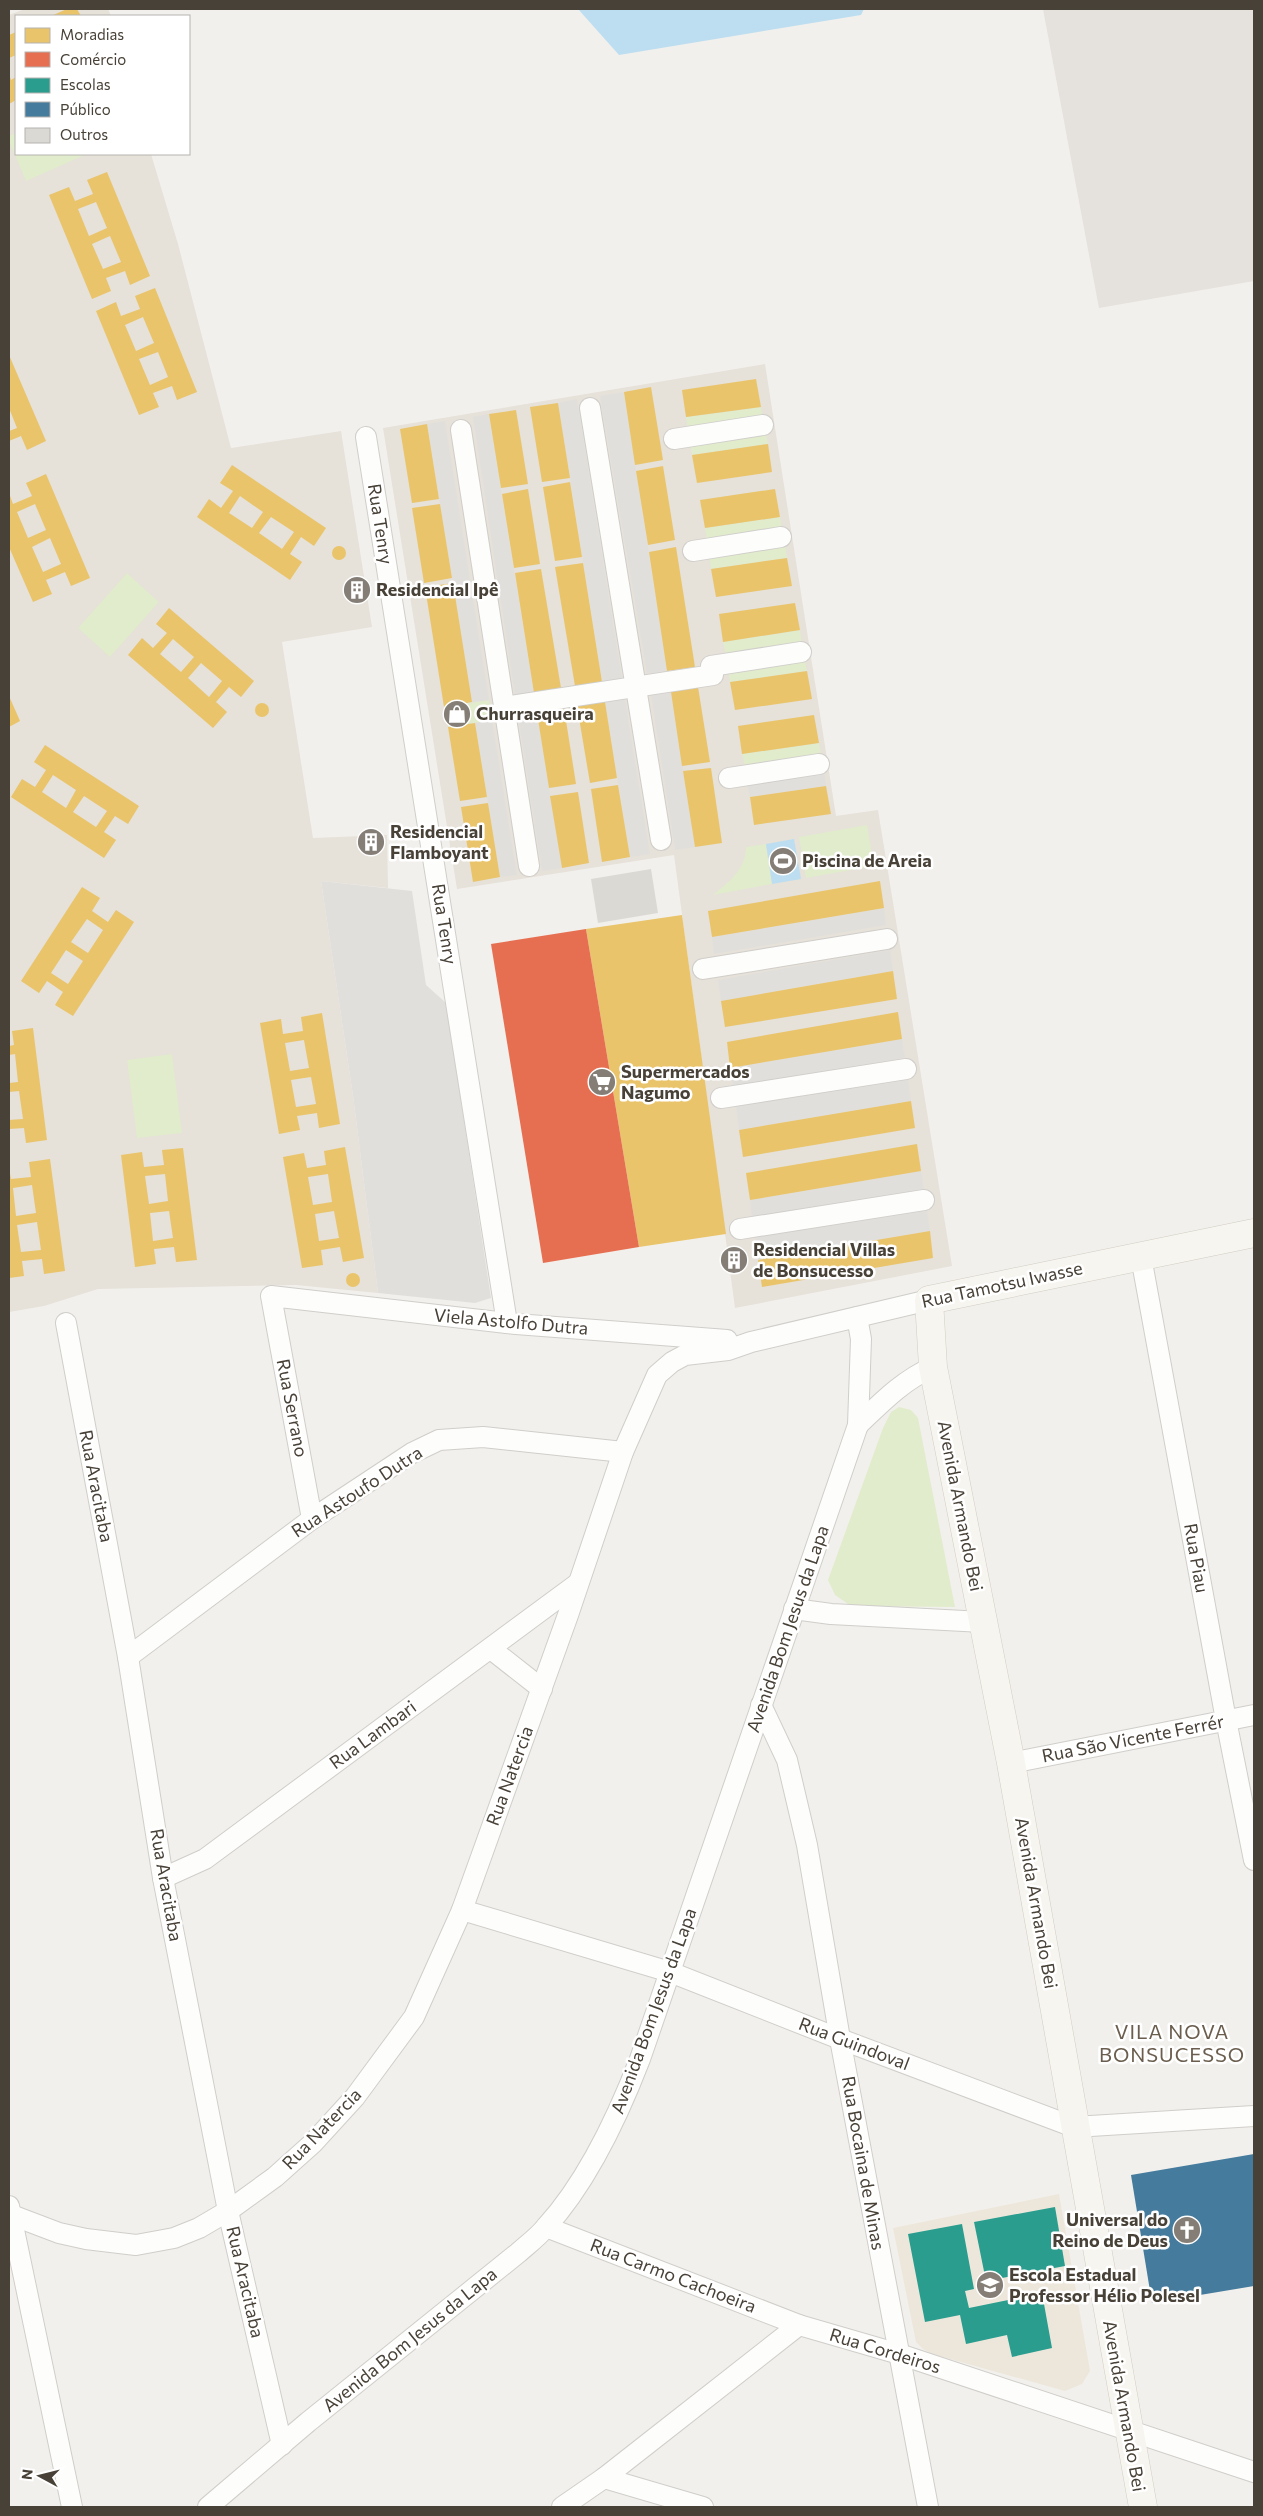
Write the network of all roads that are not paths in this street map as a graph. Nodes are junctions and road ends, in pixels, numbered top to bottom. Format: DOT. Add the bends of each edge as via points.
graph roads {
  1 [pos="590,408"];
  2 [pos="763,424"];
  3 [pos="461,430"];
  4 [pos="366,437"];
  5 [pos="674,439"];
  6 [pos="781,537"];
  7 [pos="692,551"];
  8 [pos="801,652"];
  9 [pos="636,687"];
  10 [pos="504,707"];
  11 [pos="820,764"];
  12 [pos="730,778"];
  13 [pos="660,840"];
  14 [pos="529,866"];
  15 [pos="887,940"];
  16 [pos="703,969"];
  17 [pos="906,1069"];
  18 [pos="721,1098"];
  19 [pos="924,1200"];
  20 [pos="740,1229"];
  21 [pos="1254,1234"];
  22 [pos="1141,1257"];
  23 [pos="271,1296"];
  24 [pos="928,1300"];
  25 [pos="858,1317"];
  26 [pos="66,1323"];
  27 [pos="507,1323"];
  28 [pos="751,1342"];
  29 [pos="933,1367"];
  30 [pos="858,1425"];
  31 [pos="623,1452"];
  32 [pos="312,1519"];
  33 [pos="577,1584"];
  34 [pos="794,1609"];
  35 [pos="983,1622"];
  36 [pos="491,1649"];
  37 [pos="128,1657"];
  38 [pos="542,1689"];
  39 [pos="761,1705"];
  40 [pos="1254,1715"];
  41 [pos="1226,1720"];
  42 [pos="1011,1763"];
  43 [pos="1254,1860"];
  44 [pos="163,1878"];
  45 [pos="462,1910"];
  46 [pos="670,1972"];
  47 [pos="840,2040"];
  48 [pos="1254,2116"];
  49 [pos="1074,2127"];
  50 [pos="9,2211"];
  51 [pos="228,2211"];
  52 [pos="546,2227"];
  53 [pos="799,2325"];
  54 [pos="899,2354"];
  55 [pos="1127,2429"];
  56 [pos="282,2445"];
  57 [pos="1254,2472"];
  58 [pos="604,2478"];
  59 [pos="72,2507"];
  60 [pos="209,2507"];
  61 [pos="562,2507"];
  62 [pos="703,2507"];
  63 [pos="928,2507"];
  64 [pos="1143,2507"];
  1 -- 9 [label="street"];
  2 -- 5 [label="street"];
  3 -- 10 [label="street"];
  4 -- 27 [label="street, Rua Tenry"];
  6 -- 7 [label="street"];
  8 -- 9 [label="street"];
  9 -- 10 [label="street"];
  9 -- 13 [label="street"];
  10 -- 14 [label="street"];
  11 -- 12 [label="street"];
  15 -- 16 [label="street"];
  17 -- 18 [label="street"];
  19 -- 20 [label="street"];
  21 -- 22 [label="street, Rua Tamotsu Iwasse"];
  22 -- 24 [label="street, Rua Tamotsu Iwasse"];
  22 -- 41 [label="street, Rua Piau"];
  23 -- 27 [label="street, Viela Astolfo Dutra"];
  23 -- 32 [label="street, Rua Serrano"];
  24 -- 25 [label="street, Rua Tamotsu Iwasse"];
  24 -- 29 [label="street, Avenida Armando Bei"];
  25 -- 28 [label="street, Rua Tamotsu Iwasse"];
  25 -- 30 [label="street, Avenida Bom Jesus da Lapa" via="861,1339"];
  26 -- 37 [label="street, Rua Aracitaba"];
  27 -- 28 [label="street, Viela Astolfo Dutra"];
  28 -- 31 [label="street, Rua Natercia" via="728,1350 685,1355 672,1362 657,1375"];
  29 -- 30 [label="street, Avenida Bom Jesus da Lapa" via="903,1384"];
  29 -- 35 [label="street, Avenida Armando Bei"];
  30 -- 34 [label="street, Avenida Bom Jesus da Lapa"];
  31 -- 32 [label="street, Rua Astoufo Dutra" via="483,1437 439,1440 412,1453"];
  31 -- 33 [label="street, Rua Natercia"];
  32 -- 37 [label="street, Rua Astoufo Dutra"];
  33 -- 36 [label="street, Rua Lambari"];
  33 -- 38 [label="street, Rua Natercia"];
  34 -- 35 [label="street"];
  34 -- 39 [label="street, Avenida Bom Jesus da Lapa"];
  35 -- 42 [label="street, Avenida Armando Bei"];
  36 -- 38 [label="street"];
  36 -- 44 [label="street, Rua Lambari" via="204,1859"];
  37 -- 44 [label="street, Rua Aracitaba"];
  38 -- 45 [label="street, Rua Natercia"];
  39 -- 46 [label="street, Avenida Bom Jesus da Lapa"];
  39 -- 47 [label="street, Rua Bocaina de Minas" via="787,1760 807,1845"];
  40 -- 41 [label="street, Rua São Vicente Ferrér"];
  41 -- 42 [label="street, Rua São Vicente Ferrér"];
  41 -- 43 [label="street, Rua Piau"];
  42 -- 49 [label="street, Avenida Armando Bei"];
  44 -- 51 [label="street, Rua Aracitaba"];
  45 -- 46 [label="street, Rua Guindoval"];
  45 -- 51 [label="street, Rua Natercia" via="414,2017 355,2098 313,2143 275,2177"];
  46 -- 47 [label="street, Rua Guindoval"];
  46 -- 52 [label="street, Avenida Bom Jesus da Lapa" via="621,2107 580,2180"];
  47 -- 49 [label="street, Rua Guindoval"];
  47 -- 54 [label="street, Rua Bocaina de Minas"];
  48 -- 49 [label="street, Rua Guindoval"];
  49 -- 55 [label="street, Avenida Armando Bei"];
  50 -- 51 [label="street, Rua Natercia" via="59,2234 136,2245 174,2238"];
  50 -- 59 [label="street"];
  51 -- 56 [label="street, Rua Aracitaba"];
  52 -- 53 [label="street, Rua Carmo Cachoeira"];
  52 -- 56 [label="street, Avenida Bom Jesus da Lapa"];
  53 -- 54 [label="street, Rua Cordeiros"];
  53 -- 58 [label="street"];
  54 -- 55 [label="street, Rua Cordeiros"];
  54 -- 63 [label="street, Rua Bocaina de Minas"];
  55 -- 57 [label="street, Rua Cordeiros"];
  55 -- 64 [label="street, Avenida Armando Bei"];
  56 -- 60 [label="street, Avenida Bom Jesus da Lapa"];
  58 -- 61 [label="street"];
  58 -- 62 [label="street"];
}
